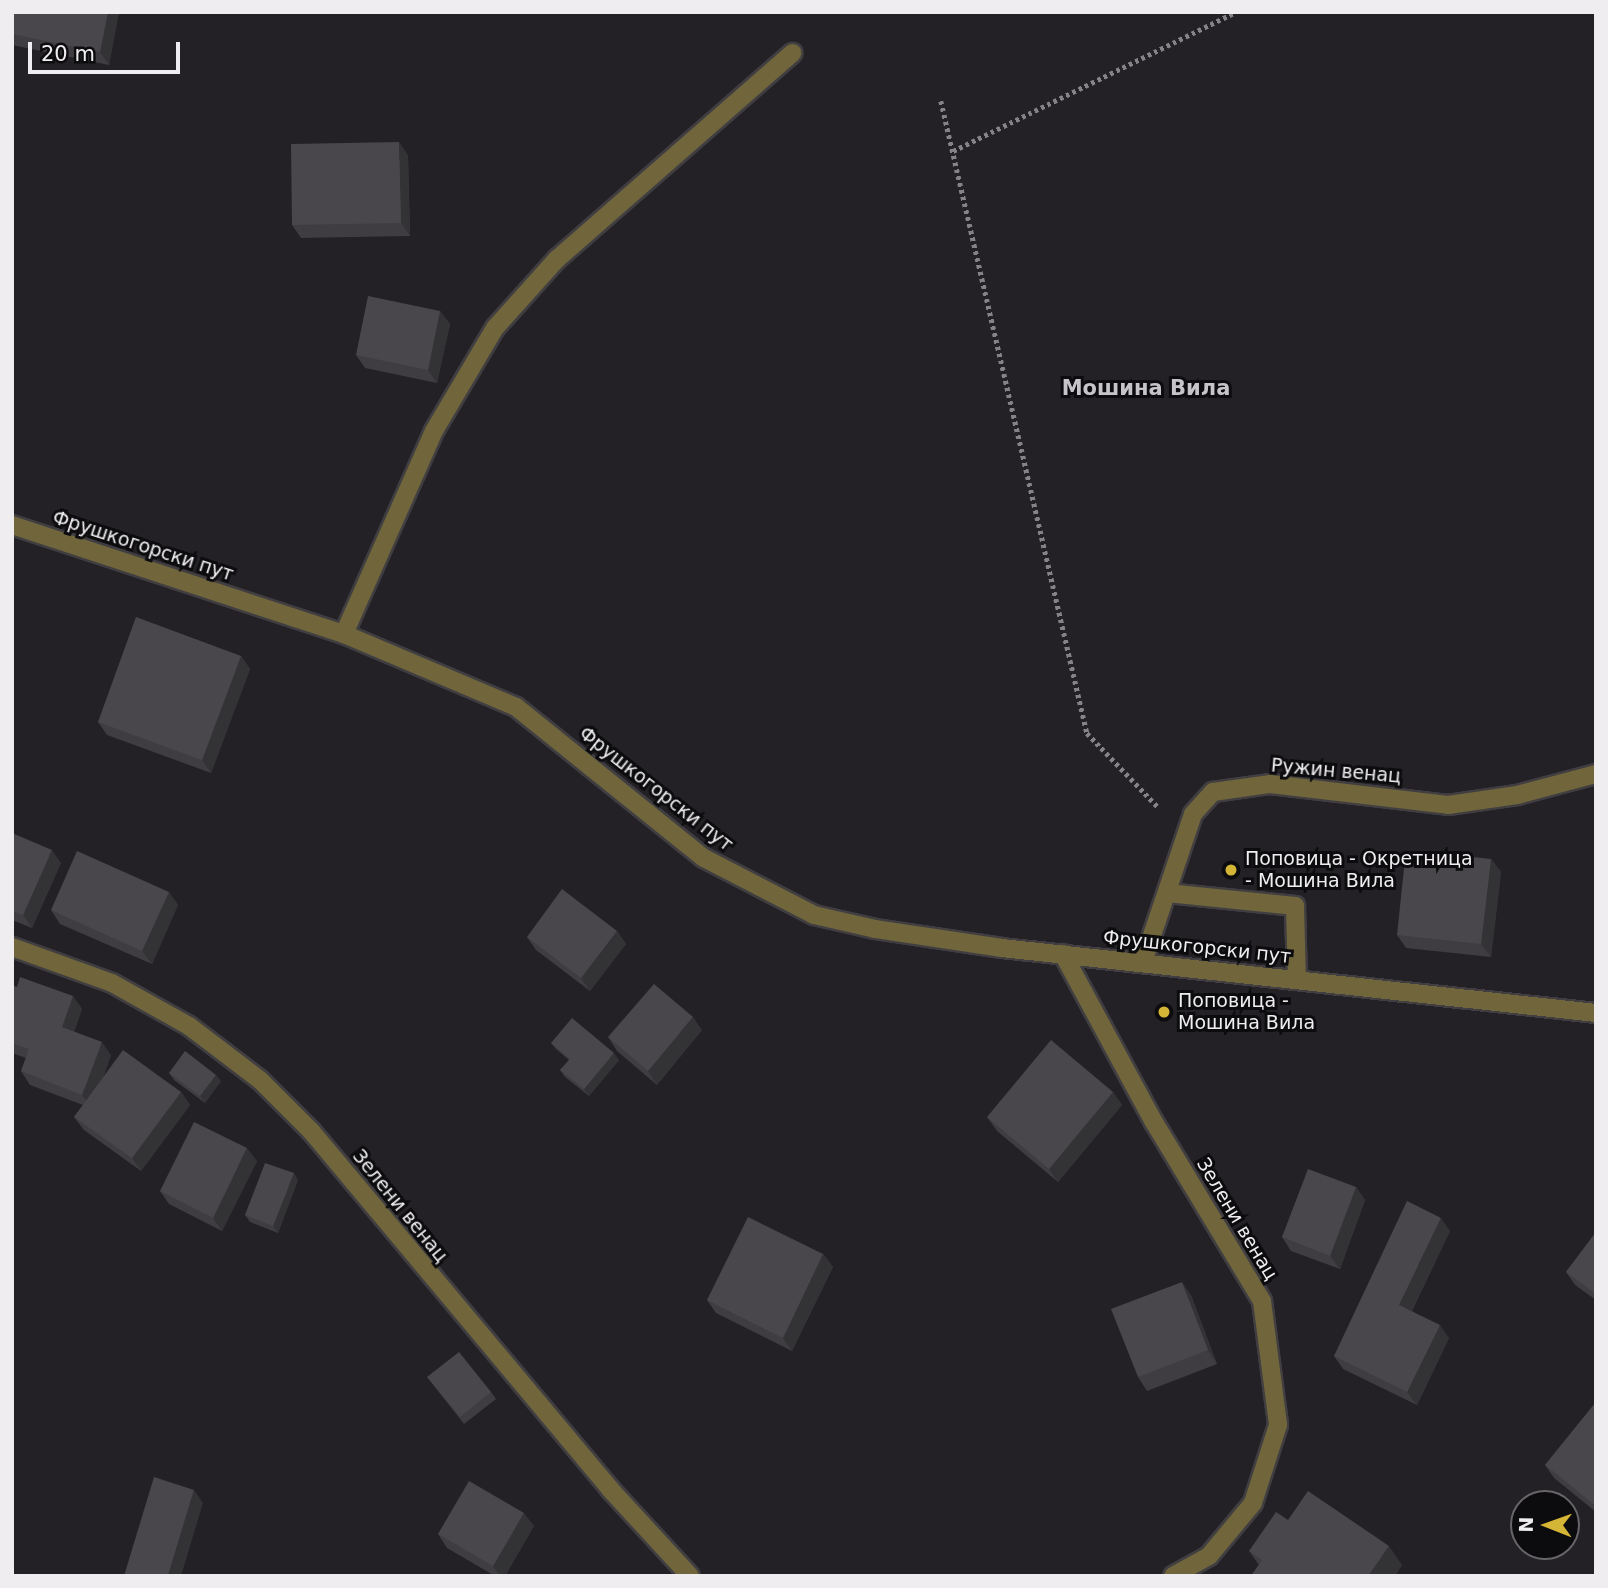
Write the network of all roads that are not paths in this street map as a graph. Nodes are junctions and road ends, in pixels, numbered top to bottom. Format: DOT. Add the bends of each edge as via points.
graph roads {
  1 [pos="792,53"];
  2 [pos="12,525"];
  3 [pos="344,634"];
  4 [pos="1596,774"];
  5 [pos="1167,893"];
  6 [pos="12,947"];
  7 [pos="1063,954"];
  8 [pos="1143,962"];
  9 [pos="1297,980"];
  10 [pos="1596,1013"];
  11 [pos="690,1576"];
  12 [pos="1173,1576"];
  1 -- 3 [label="street" via="557,259 495,328 434,431"];
  2 -- 3 [label="street, Фрушкогорски пут"];
  3 -- 7 [label="street, Фрушкогорски пут" via="516,707 704,858 814,915 875,929"];
  4 -- 5 [label="street, Ружин венац" via="1517,795 1447,805 1270,784 1213,792 1194,814"];
  5 -- 8 [label="street, Ружин венац"];
  5 -- 9 [label="street" via="1295,906"];
  6 -- 11 [label="street, Зелени венац" via="111,983 189,1026 260,1080 311,1131 610,1489"];
  7 -- 8 [label="street, Фрушкогорски пут"];
  7 -- 12 [label="street, Зелени венац" via="1154,1122 1262,1301 1278,1425 1253,1503 1209,1556"];
  8 -- 9 [label="street, Фрушкогорски пут"];
  9 -- 10 [label="street, Фрушкогорски пут"];
}
